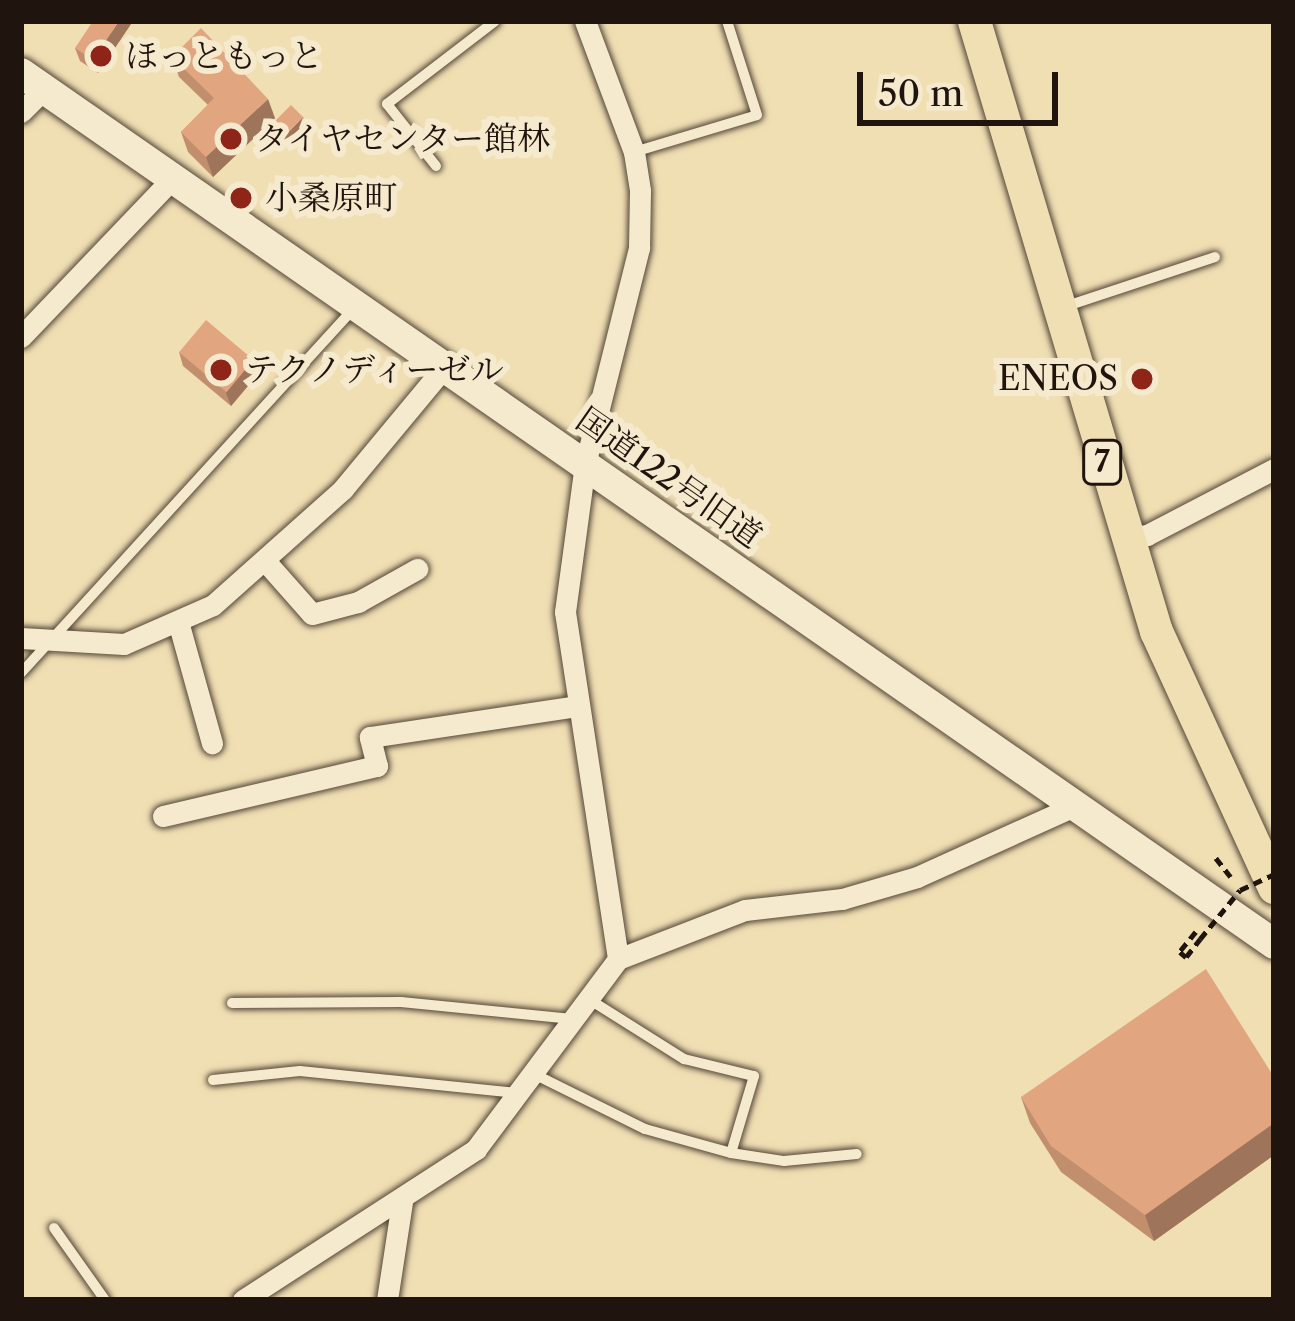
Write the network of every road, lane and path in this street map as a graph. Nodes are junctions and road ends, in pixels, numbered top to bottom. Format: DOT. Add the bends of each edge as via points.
graph roads {
  1 [pos="495,21"];
  2 [pos="610,21"];
  3 [pos="727,21"];
  4 [pos="974,21"];
  5 [pos="586,26"];
  6 [pos="33,81"];
  7 [pos="21,112"];
  8 [pos="634,152"];
  9 [pos="436,166"];
  10 [pos="173,178"];
  11 [pos="1215,257"];
  12 [pos="357,304"];
  13 [pos="1056,310"];
  14 [pos="21,338"];
  15 [pos="446,365"];
  16 [pos="585,464"];
  17 [pos="1274,469"];
  18 [pos="1124,538"];
  19 [pos="266,562"];
  20 [pos="417,569"];
  21 [pos="179,625"];
  22 [pos="21,638"];
  23 [pos="48,642"];
  24 [pos="21,673"];
  25 [pos="578,706"];
  26 [pos="212,743"];
  27 [pos="1074,806"];
  28 [pos="164,816"];
  29 [pos="1216,858"];
  30 [pos="1274,874"];
  31 [pos="1274,887"];
  32 [pos="1240,890"];
  33 [pos="1198,936"];
  34 [pos="1274,944"];
  35 [pos="618,959"];
  36 [pos="587,998"];
  37 [pos="232,1003"];
  38 [pos="572,1019"];
  39 [pos="532,1073"];
  40 [pos="213,1080"];
  41 [pos="517,1093"];
  42 [pos="731,1153"];
  43 [pos="857,1154"];
  44 [pos="402,1202"];
  45 [pos="54,1228"];
  46 [pos="395,1297"];
  47 [pos="105,1300"];
  48 [pos="243,1300"];
  1 -- 9 [label="lane" via="387,104"];
  2 -- 5 [label="street"];
  3 -- 8 [label="lane" via="757,115"];
  4 -- 13 [label="main road, 7"];
  5 -- 8 [label="street"];
  6 -- 7 [label="street"];
  6 -- 10 [label="street, 国道122号旧道"];
  8 -- 16 [label="street" via="639,248"];
  10 -- 12 [label="street, 国道122号旧道"];
  10 -- 14 [label="street"];
  11 -- 13 [label="lane"];
  12 -- 15 [label="street, 国道122号旧道"];
  12 -- 23 [label="lane"];
  13 -- 18 [label="main road, 7"];
  15 -- 16 [label="street, 国道122号旧道"];
  15 -- 19 [label="street" via="343,489"];
  16 -- 25 [label="street" via="565,613"];
  16 -- 27 [label="street, 国道122号旧道"];
  17 -- 18 [label="street" via="1147,535"];
  18 -- 31 [label="main road, 7" via="1190,712"];
  19 -- 20 [label="street" via="312,614 358,602"];
  19 -- 21 [label="street"];
  21 -- 23 [label="street" via="124,644"];
  21 -- 26 [label="street"];
  22 -- 23 [label="street"];
  23 -- 24 [label="lane"];
  25 -- 28 [label="street" via="370,736 377,766"];
  25 -- 35 [label="street"];
  27 -- 34 [label="street, 国道122号旧道"];
  27 -- 35 [label="street" via="917,877 842,899 746,910"];
  29 -- 32 [label="path"];
  30 -- 32 [label="path, bridge"];
  32 -- 33 [label="path, bridge"];
  35 -- 36 [label="street"];
  36 -- 38 [label="street"];
  36 -- 42 [label="lane" via="684,1059 754,1076"];
  37 -- 38 [label="lane" via="401,1002"];
  38 -- 39 [label="street"];
  39 -- 41 [label="street"];
  39 -- 42 [label="lane" via="645,1129"];
  40 -- 41 [label="lane" via="300,1071"];
  41 -- 44 [label="street" via="476,1148"];
  42 -- 43 [label="lane" via="784,1161"];
  44 -- 46 [label="street"];
  44 -- 48 [label="street"];
  45 -- 47 [label="lane"];
}
